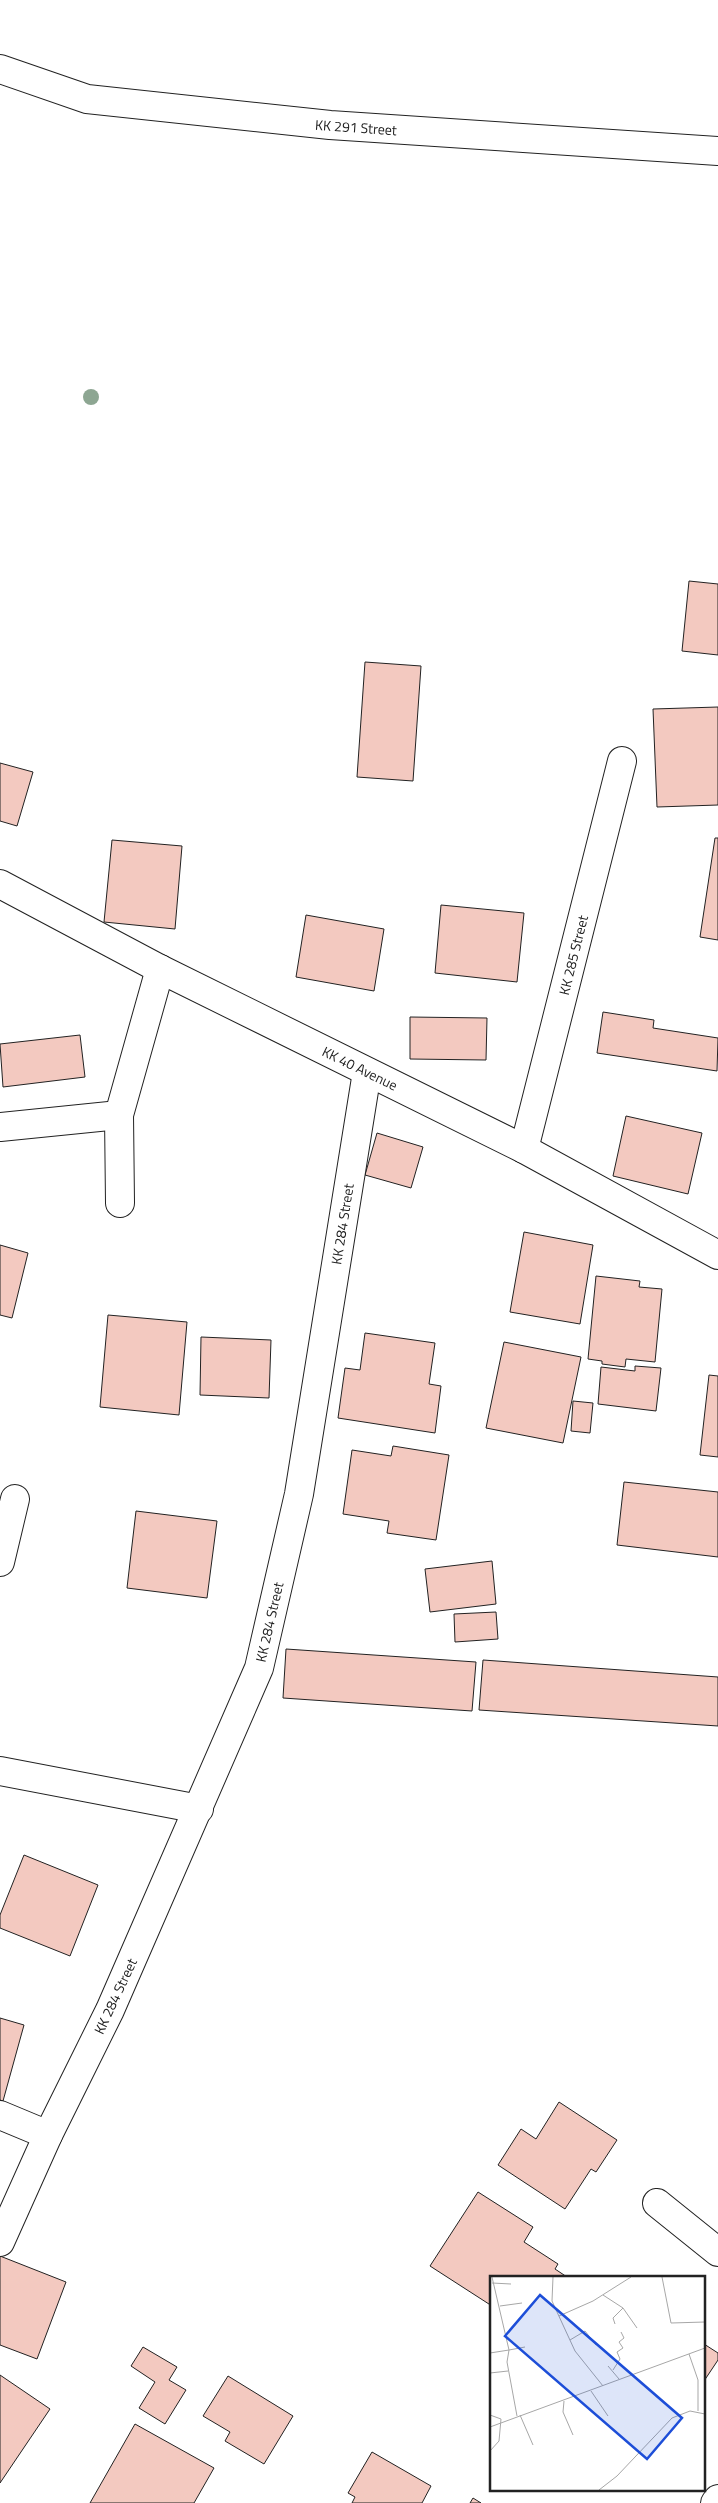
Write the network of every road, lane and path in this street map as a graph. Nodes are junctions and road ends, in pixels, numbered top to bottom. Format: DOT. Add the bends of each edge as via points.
graph roads {
  1 [pos="0,70"];
  2 [pos="718,151"];
  3 [pos="622,761"];
  4 [pos="0,884"];
  5 [pos="160,969"];
  6 [pos="367,1072"];
  7 [pos="119,1115"];
  8 [pos="0,1127"];
  9 [pos="524,1149"];
  10 [pos="120,1203"];
  11 [pos="718,1254"];
  12 [pos="15,1499"];
  13 [pos="0,1562"];
  14 [pos="0,1771"];
  15 [pos="199,1809"];
  16 [pos="0,2115"];
  17 [pos="48,2134"];
  18 [pos="657,2203"];
  19 [pos="0,2242"];
  20 [pos="718,2252"];
  21 [pos="718,2499"];
  22 [pos="715,2503"];
  1 -- 2 [label="street, KK 291 Street" via="87,99 330,125"];
  3 -- 9 [label="street, KK 285 Street"];
  4 -- 5 [label="street, KK 40 Avenue"];
  5 -- 6 [label="street, KK 40 Avenue"];
  5 -- 7 [label="street"];
  6 -- 9 [label="street, KK 40 Avenue"];
  6 -- 15 [label="street, KK 284 Street" via="299,1494 259,1668"];
  7 -- 8 [label="street"];
  7 -- 10 [label="street"];
  9 -- 11 [label="street, KK 40 Avenue"];
  12 -- 13 [label="street"];
  14 -- 15 [label="street"];
  15 -- 17 [label="street, KK 284 Street" via="110,2010"];
  16 -- 17 [label="street"];
  17 -- 19 [label="street, KK 284 Street"];
  18 -- 20 [label="street"];
  21 -- 22 [label="street"];
}
